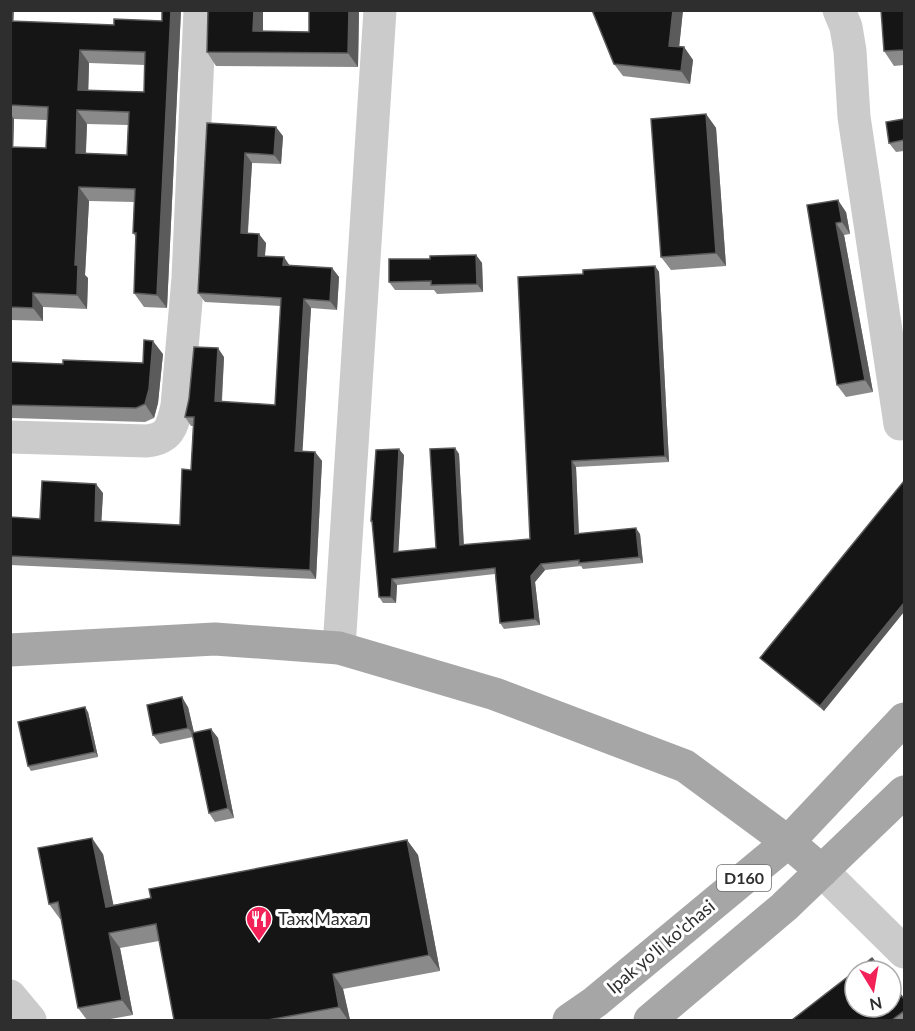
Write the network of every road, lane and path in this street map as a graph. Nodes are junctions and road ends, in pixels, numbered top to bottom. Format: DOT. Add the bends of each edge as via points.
graph roads {
  1 [pos="200,10"];
  2 [pos="380,10"];
  3 [pos="839,10"];
  4 [pos="900,424"];
  5 [pos="10,437"];
  6 [pos="339,648"];
  7 [pos="10,650"];
  8 [pos="904,719"];
  9 [pos="904,792"];
  10 [pos="788,842"];
  11 [pos="822,871"];
  12 [pos="904,952"];
  13 [pos="10,996"];
  14 [pos="30,1020"];
  15 [pos="569,1020"];
  16 [pos="650,1020"];
  1 -- 5 [label="street" via="188,278 177,406 169,431 160,439 147,441"];
  2 -- 6 [label="street"];
  3 -- 4 [label="street" via="850,51 854,117"];
  6 -- 7 [label="main road" via="215,639"];
  6 -- 10 [label="main road" via="495,694 685,766"];
  8 -- 10 [label="main road, Ipak yo'li ko'chasi / D160"];
  9 -- 11 [label="main road, D160"];
  10 -- 11 [label="main road"];
  10 -- 15 [label="main road, Ipak yo'li ko'chasi / D160"];
  11 -- 12 [label="street"];
  11 -- 16 [label="main road, D160"];
  13 -- 14 [label="street"];
}
